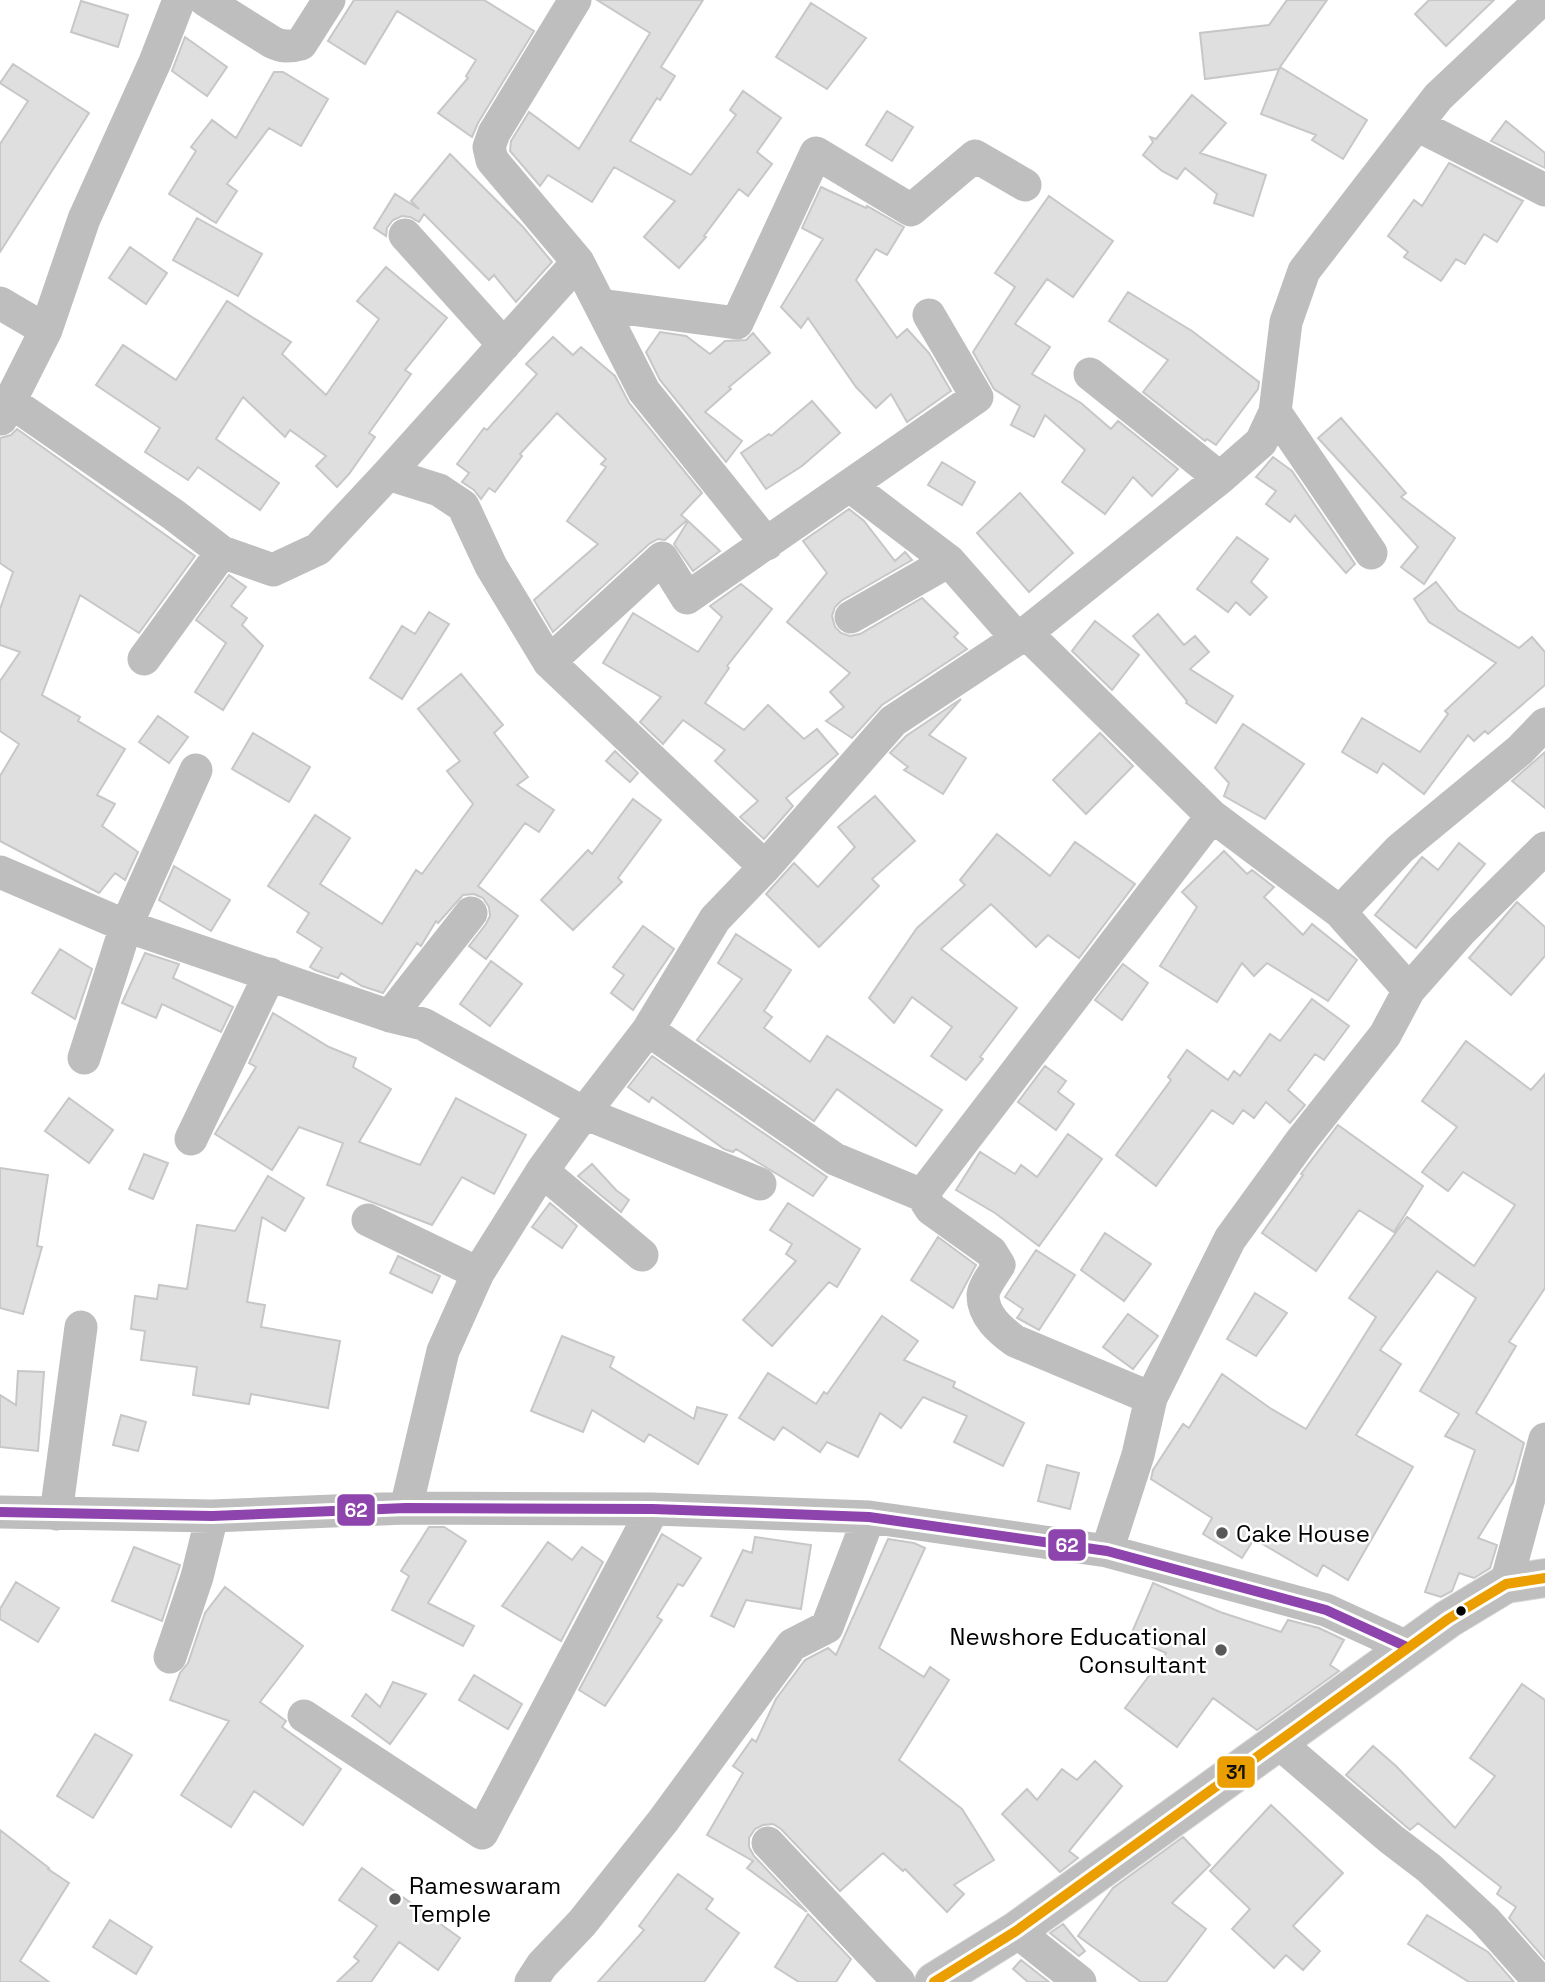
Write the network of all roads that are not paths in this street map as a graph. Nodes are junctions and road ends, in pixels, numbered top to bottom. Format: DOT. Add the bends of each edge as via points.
graph roads {
  1 [pos="179,0"];
  2 [pos="205,0"];
  3 [pos="329,0"];
  4 [pos="575,0"];
  5 [pos="1541,0"];
  6 [pos="1417,125"];
  7 [pos="1025,185"];
  8 [pos="1545,190"];
  9 [pos="405,235"];
  10 [pos="578,262"];
  11 [pos="0,303"];
  12 [pos="600,305"];
  13 [pos="929,316"];
  14 [pos="46,330"];
  15 [pos="504,345"];
  16 [pos="1090,374"];
  17 [pos="4,411"];
  18 [pos="1275,412"];
  19 [pos="388,474"];
  20 [pos="1220,478"];
  21 [pos="850,486"];
  22 [pos="767,544"];
  23 [pos="222,552"];
  24 [pos="1370,553"];
  25 [pos="949,561"];
  26 [pos="851,617"];
  27 [pos="1021,635"];
  28 [pos="144,659"];
  29 [pos="549,662"];
  30 [pos="1545,724"];
  31 [pos="196,770"];
  32 [pos="1212,816"];
  33 [pos="1545,848"];
  34 [pos="765,867"];
  35 [pos="0,872"];
  36 [pos="1340,912"];
  37 [pos="471,913"];
  38 [pos="126,926"];
  39 [pos="270,974"];
  40 [pos="1409,990"];
  41 [pos="390,1016"];
  42 [pos="648,1030"];
  43 [pos="84,1058"];
  44 [pos="584,1112"];
  45 [pos="191,1139"];
  46 [pos="542,1171"];
  47 [pos="760,1184"];
  48 [pos="922,1195"];
  49 [pos="368,1220"];
  50 [pos="642,1255"];
  51 [pos="478,1273"];
  52 [pos="81,1327"];
  53 [pos="1151,1398"];
  54 [pos="1545,1439"];
  55 [pos="406,1508"];
  56 [pos="653,1509"];
  57 [pos="0,1512"];
  58 [pos="56,1514"];
  59 [pos="212,1516"];
  60 [pos="869,1517"];
  61 [pos="1107,1550"];
  62 [pos="1545,1578"];
  63 [pos="1506,1584"];
  64 [pos="1407,1647"];
  65 [pos="170,1657"];
  66 [pos="304,1716"];
  67 [pos="1279,1743"];
  68 [pos="768,1843"];
  69 [pos="1016,1931"];
  70 [pos="531,1982"];
  71 [pos="899,1982"];
  72 [pos="934,1982"];
  73 [pos="1080,1982"];
  74 [pos="1540,1982"];
  1 -- 14 [label="street" via="84,219"];
  2 -- 3 [label="street" via="281,47 301,44"];
  4 -- 10 [label="street" via="489,147 492,160"];
  5 -- 6 [label="street" via="1438,97"];
  6 -- 8 [label="street"];
  6 -- 18 [label="street" via="1304,271 1286,322"];
  7 -- 12 [label="street" via="975,156 911,210 816,153 737,323"];
  9 -- 15 [label="street"];
  10 -- 12 [label="street"];
  10 -- 15 [label="street"];
  11 -- 14 [label="street"];
  12 -- 22 [label="street" via="644,391"];
  13 -- 21 [label="street" via="977,397"];
  14 -- 17 [label="street"];
  15 -- 19 [label="street"];
  16 -- 20 [label="street"];
  17 -- 23 [label="street" via="174,515"];
  18 -- 20 [label="street" via="1261,442"];
  18 -- 24 [label="street"];
  19 -- 23 [label="street" via="318,549 273,570"];
  19 -- 29 [label="street" via="439,490 463,506 491,566"];
  20 -- 27 [label="street"];
  21 -- 22 [label="street"];
  21 -- 25 [label="street"];
  22 -- 29 [label="street" via="687,598 662,558"];
  23 -- 28 [label="street"];
  25 -- 26 [label="street"];
  25 -- 27 [label="street"];
  27 -- 32 [label="street"];
  27 -- 34 [label="street" via="893,722"];
  29 -- 34 [label="street"];
  30 -- 36 [label="street" via="1400,849"];
  31 -- 38 [label="street"];
  32 -- 36 [label="street"];
  32 -- 48 [label="street"];
  33 -- 40 [label="street"];
  34 -- 42 [label="street" via="715,919"];
  35 -- 38 [label="street"];
  36 -- 40 [label="street"];
  37 -- 41 [label="street"];
  38 -- 39 [label="street"];
  38 -- 43 [label="street"];
  39 -- 41 [label="street"];
  39 -- 45 [label="street"];
  40 -- 53 [label="street" via="1385,1035 1230,1239"];
  41 -- 44 [label="street" via="423,1024"];
  42 -- 44 [label="street"];
  42 -- 48 [label="street" via="835,1159"];
  44 -- 46 [label="street"];
  44 -- 47 [label="street"];
  46 -- 50 [label="street"];
  46 -- 51 [label="street"];
  48 -- 53 [label="street" via="939,1217 991,1252 999,1265 983,1293 986,1310 997,1328 1015,1341"];
  49 -- 51 [label="street"];
  51 -- 55 [label="street" via="443,1351"];
  52 -- 58 [label="street"];
  53 -- 61 [label="street"];
  54 -- 63 [label="street"];
  55 -- 56 [label="street"];
  55 -- 59 [label="street"];
  56 -- 60 [label="street"];
  56 -- 66 [label="street" via="482,1833"];
  57 -- 58 [label="street"];
  58 -- 59 [label="street"];
  59 -- 65 [label="street"];
  60 -- 61 [label="street"];
  60 -- 70 [label="street" via="827,1627 792,1645 663,1821"];
  61 -- 64 [label="street" via="1326,1610"];
  62 -- 63 [label="main road"];
  63 -- 64 [label="main road"];
  64 -- 67 [label="main road"];
  67 -- 69 [label="main road"];
  67 -- 74 [label="street" via="1429,1868 1485,1920"];
  68 -- 71 [label="street"];
  69 -- 72 [label="main road"];
  69 -- 73 [label="street"];
}
